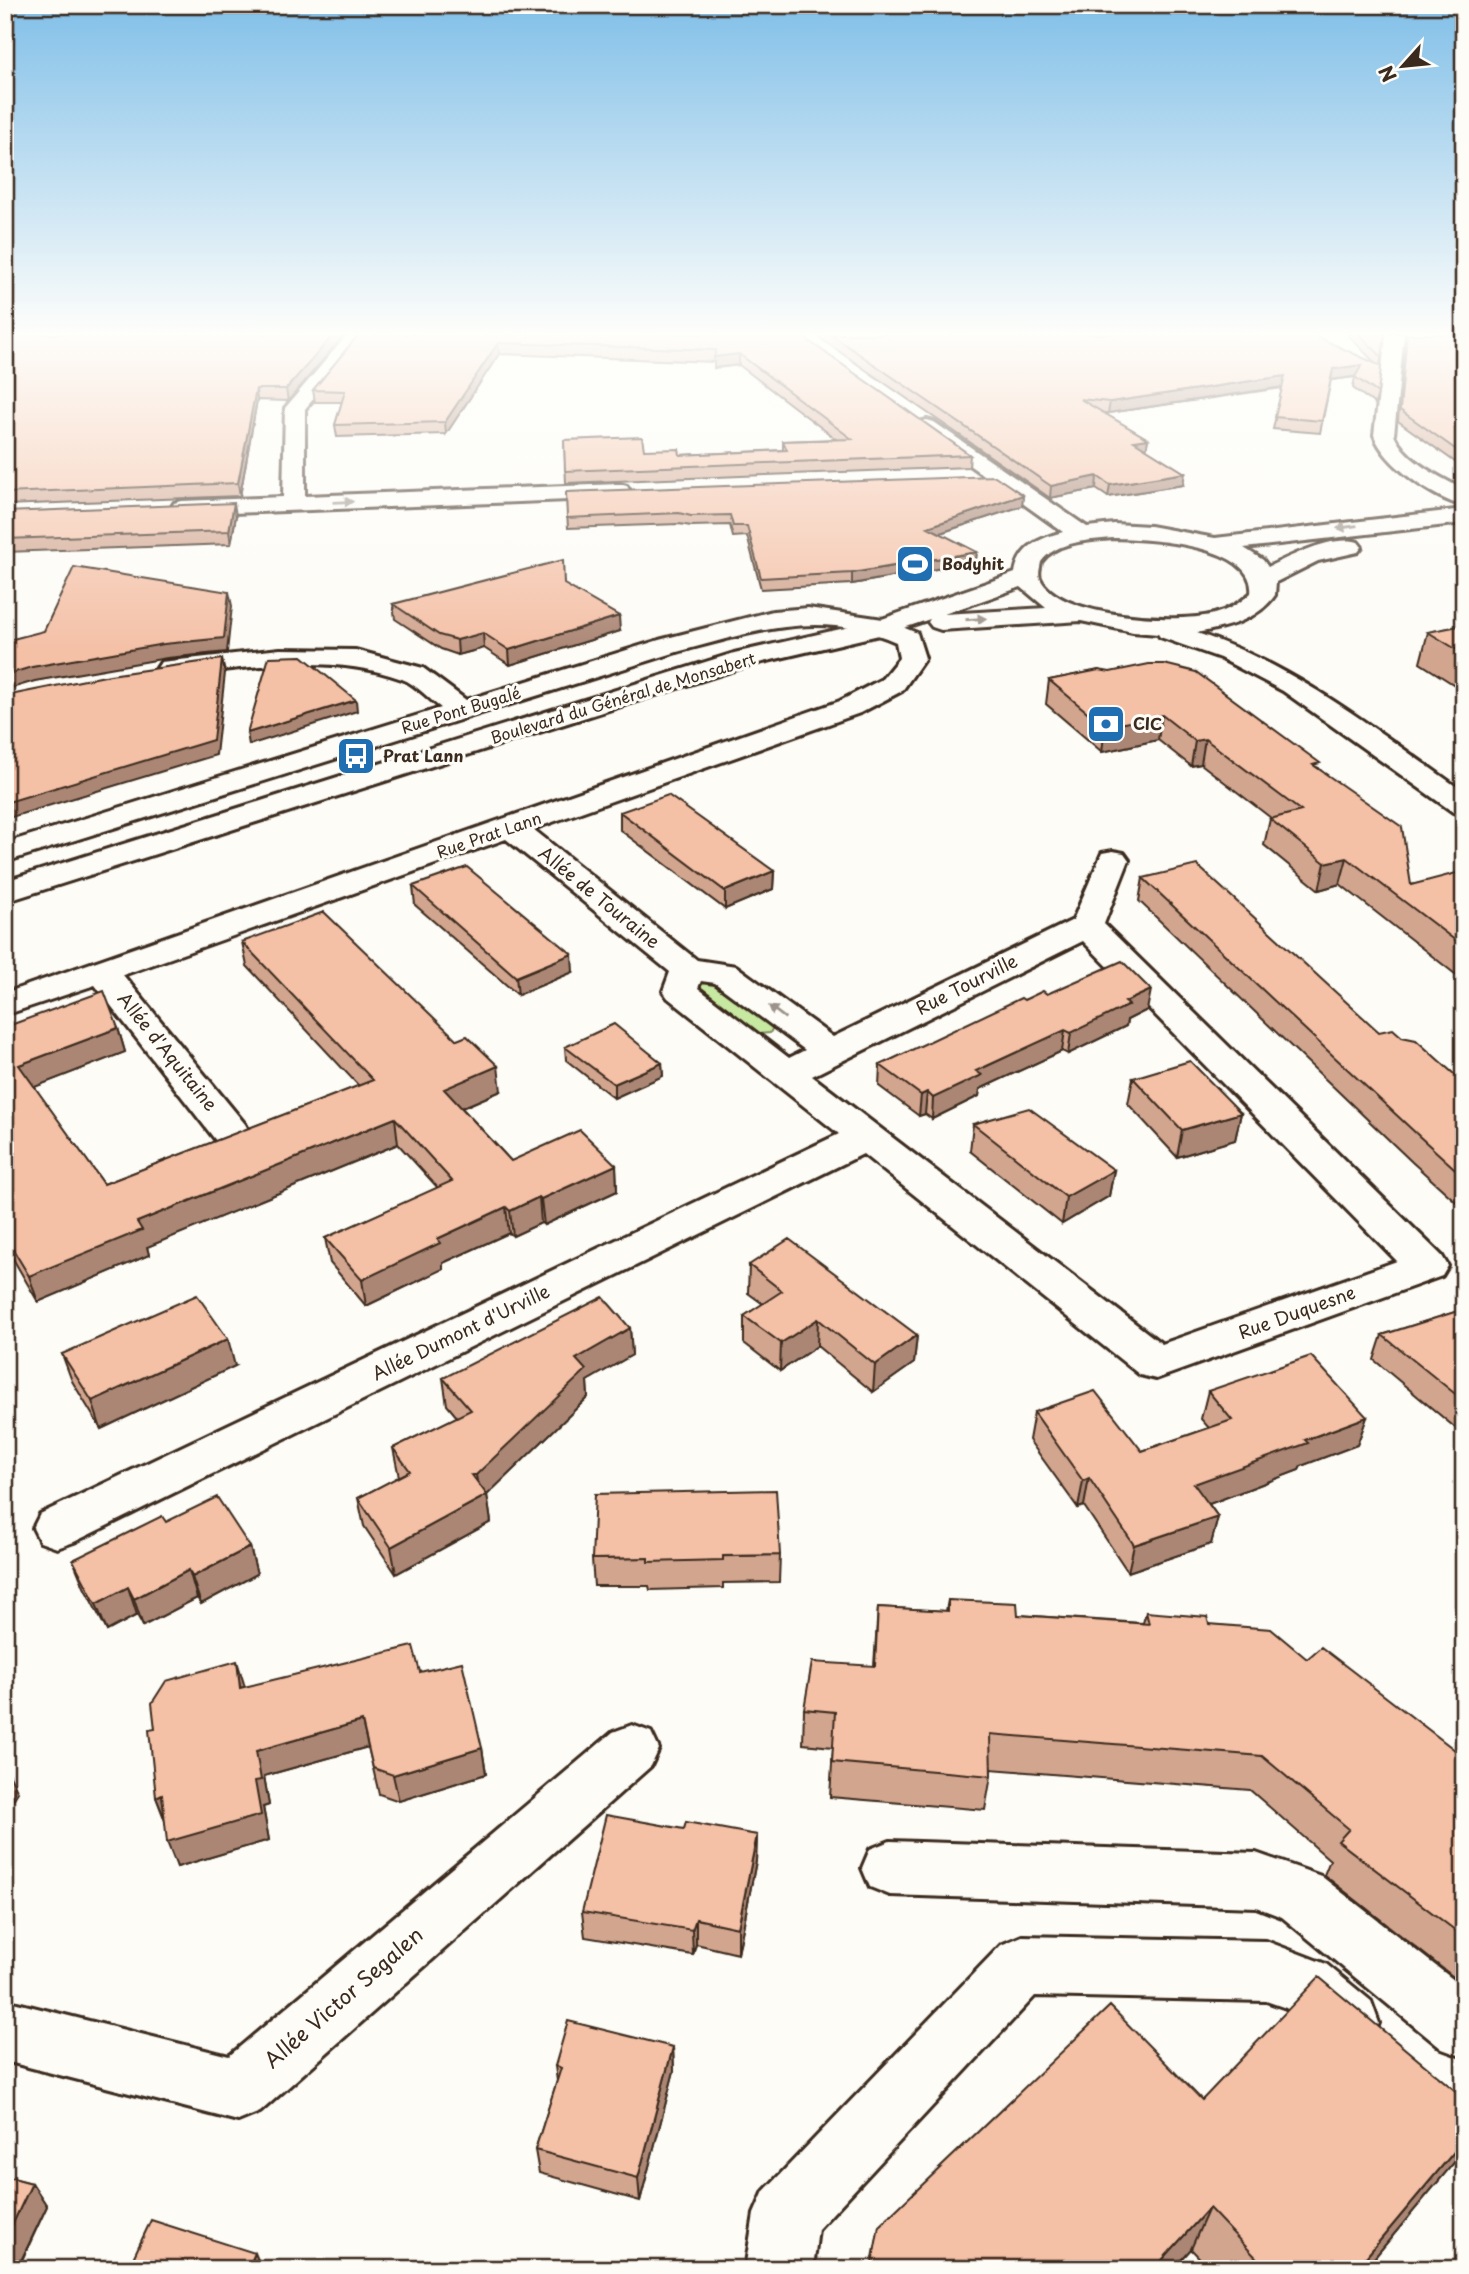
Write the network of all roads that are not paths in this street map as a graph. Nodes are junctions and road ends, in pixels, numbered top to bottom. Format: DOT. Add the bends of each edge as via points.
graph roads {
  1 [pos="295,440"];
  2 [pos="946,440"];
  3 [pos="1385,440"];
  4 [pos="996,476"];
  5 [pos="968,477"];
  6 [pos="638,491"];
  7 [pos="294,504"];
  8 [pos="1462,505"];
  9 [pos="156,509"];
  10 [pos="1081,534"];
  11 [pos="1215,545"];
  12 [pos="1027,578"];
  13 [pos="1264,579"];
  14 [pos="1080,614"];
  15 [pos="883,626"];
  16 [pos="1154,626"];
  17 [pos="1254,630"];
  18 [pos="141,673"];
  19 [pos="1293,685"];
  20 [pos="461,710"];
  21 [pos="1464,806"];
  22 [pos="511,827"];
  23 [pos="5,853"];
  24 [pos="1113,860"];
  25 [pos="5,892"];
  26 [pos="1087,926"];
  27 [pos="688,970"];
  28 [pos="102,971"];
  29 [pos="5,1005"];
  30 [pos="832,1053"];
  31 [pos="784,1074"];
  32 [pos="232,1133"];
  33 [pos="865,1137"];
  34 [pos="57,1528"];
  35 [pos="632,1749"];
  36 [pos="890,1868"];
  37 [pos="1464,2027"];
  38 [pos="5,2030"];
  39 [pos="1384,2054"];
  40 [pos="779,2269"];
  1 -- 7 [label="street"];
  2 -- 4 [label="street"];
  3 -- 8 [label="street" via="1401,460"];
  4 -- 5 [label="street"];
  4 -- 10 [label="street"];
  7 -- 6 [label="street, one-way"];
  7 -- 9 [label="street"];
  8 -- 11 [label="street, one-way" via="1361,526"];
  8 -- 13 [label="street" via="1310,556"];
  10 -- 11 [label="street" via="1149,531"];
  10 -- 12 [label="street" via="1037,551 1027,564"];
  11 -- 13 [label="street" via="1246,561"];
  12 -- 14 [label="street" via="1037,591"];
  12 -- 15 [label="street, Boulevard du Général de Monsabert"];
  13 -- 17 [label="street"];
  15 -- 14 [label="street, Boulevard du Général de Monsabert, one-way"];
  14 -- 16 [label="street"];
  15 -- 20 [label="street, Rue Pont Bugalé" via="808,616 773,619"];
  15 -- 22 [label="street, Rue Prat Lann" via="908,638 912,658 892,685 850,707"];
  15 -- 25 [label="street, Boulevard du Général de Monsabert" via="743,659"];
  16 -- 17 [label="street" via="1210,622"];
  16 -- 19 [label="street" via="1229,652"];
  17 -- 19 [label="street"];
  18 -- 20 [label="street" via="280,657 355,658 415,674"];
  19 -- 21 [label="street"];
  20 -- 23 [label="street, Rue Pont Bugalé"];
  22 -- 27 [label="street, Allée de Touraine"];
  22 -- 28 [label="street, Rue Prat Lann"];
  24 -- 26 [label="street"];
  26 -- 30 [label="street, Rue Tourville"];
  26 -- 33 [label="street, Rue Duquesne" via="1427,1266 1156,1363"];
  30 -- 27 [label="street, one-way" via="724,973"];
  27 -- 31 [label="street" via="680,991"];
  28 -- 29 [label="street, Rue Prat Lann"];
  28 -- 32 [label="street, Allée d'Aquitaine"];
  30 -- 31 [label="street, Rue Tourville"];
  31 -- 33 [label="street, Rue Duquesne"];
  33 -- 34 [label="street, Allée Dumont d'Urville"];
  35 -- 38 [label="street, Allée Victor Segalen" via="238,2090"];
  36 -- 37 [label="street" via="1256,1880 1301,1896"];
  39 -- 40 [label="street" via="1305,1985 1266,1971 1022,1966 787,2214"];
}
